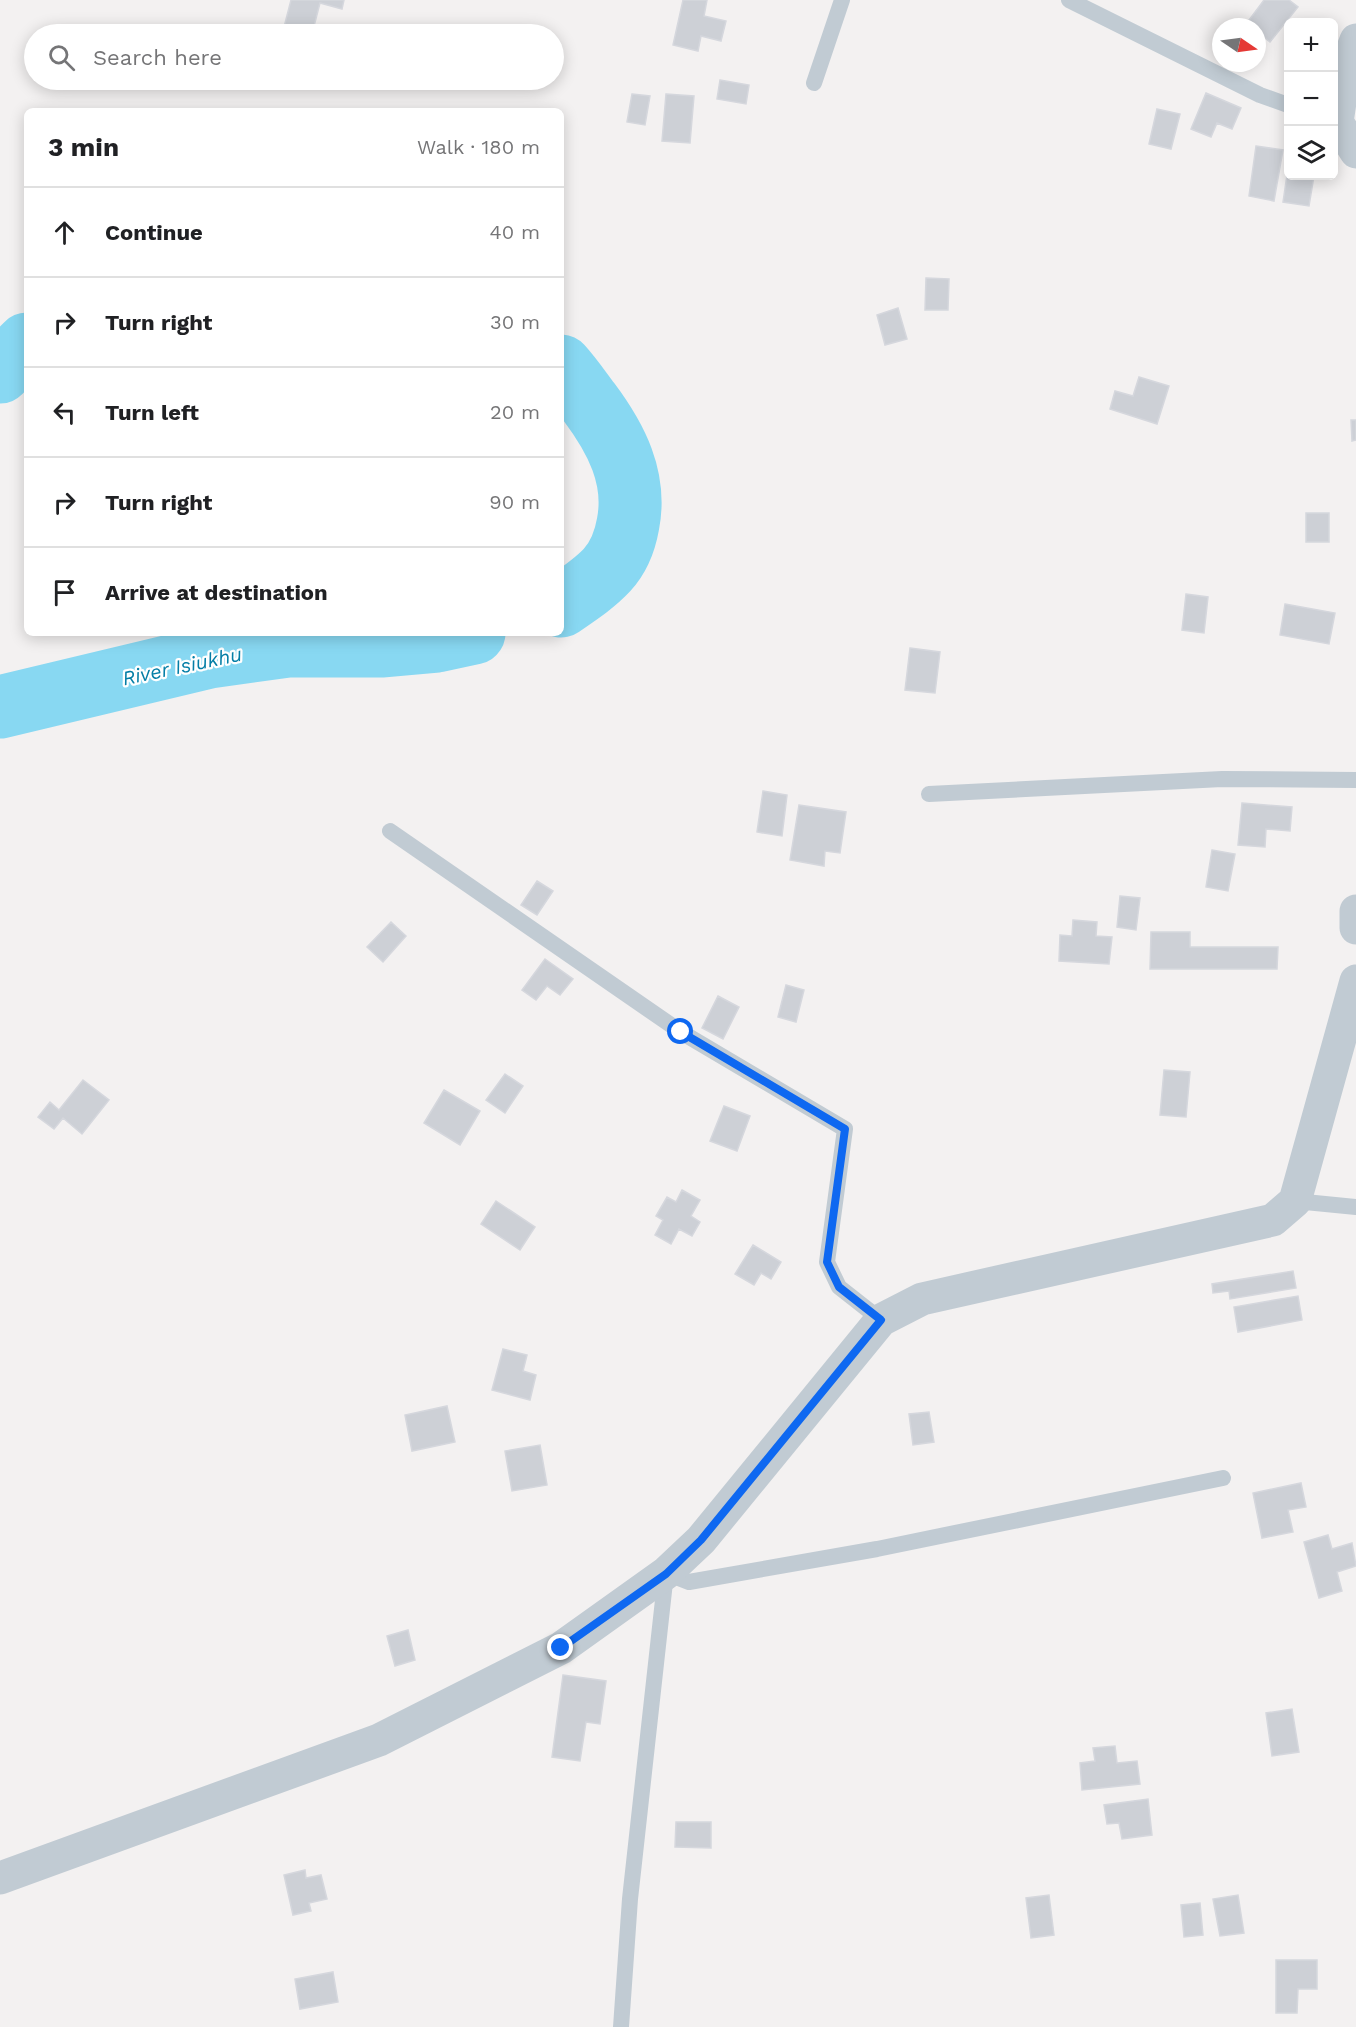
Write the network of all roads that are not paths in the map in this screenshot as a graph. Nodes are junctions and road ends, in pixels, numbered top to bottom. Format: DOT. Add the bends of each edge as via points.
graph roads {
  1 [pos="842,0"];
  2 [pos="1069,0"];
  3 [pos="1356,40"];
  4 [pos="814,84"];
  5 [pos="1284,104"];
  6 [pos="1338,104"];
  7 [pos="1338,125"];
  8 [pos="1356,152"];
  9 [pos="1356,780"];
  10 [pos="929,794"];
  11 [pos="390,831"];
  12 [pos="1356,911"];
  13 [pos="1356,928"];
  14 [pos="1356,981"];
  15 [pos="1295,1201"];
  16 [pos="1356,1207"];
  17 [pos="881,1320"];
  18 [pos="1223,1478"];
  19 [pos="666,1574"];
  20 [pos="0,1878"];
  21 [pos="621,2027"];
  1 -- 4 [label="lane"];
  2 -- 5 [label="lane"];
  3 -- 6 [label="street" via="1344,69"];
  7 -- 8 [label="street"];
  9 -- 10 [label="lane" via="1222,779"];
  11 -- 17 [label="lane" via="681,1032 845,1129 827,1262 839,1287"];
  12 -- 13 [label="street"];
  14 -- 15 [label="street"];
  15 -- 16 [label="lane"];
  15 -- 17 [label="street" via="1273,1220 922,1299"];
  17 -- 19 [label="street" via="701,1540"];
  18 -- 19 [label="lane" via="877,1549 689,1582"];
  19 -- 20 [label="street" via="561,1648 379,1740"];
  19 -- 21 [label="lane" via="630,1899"];
}
